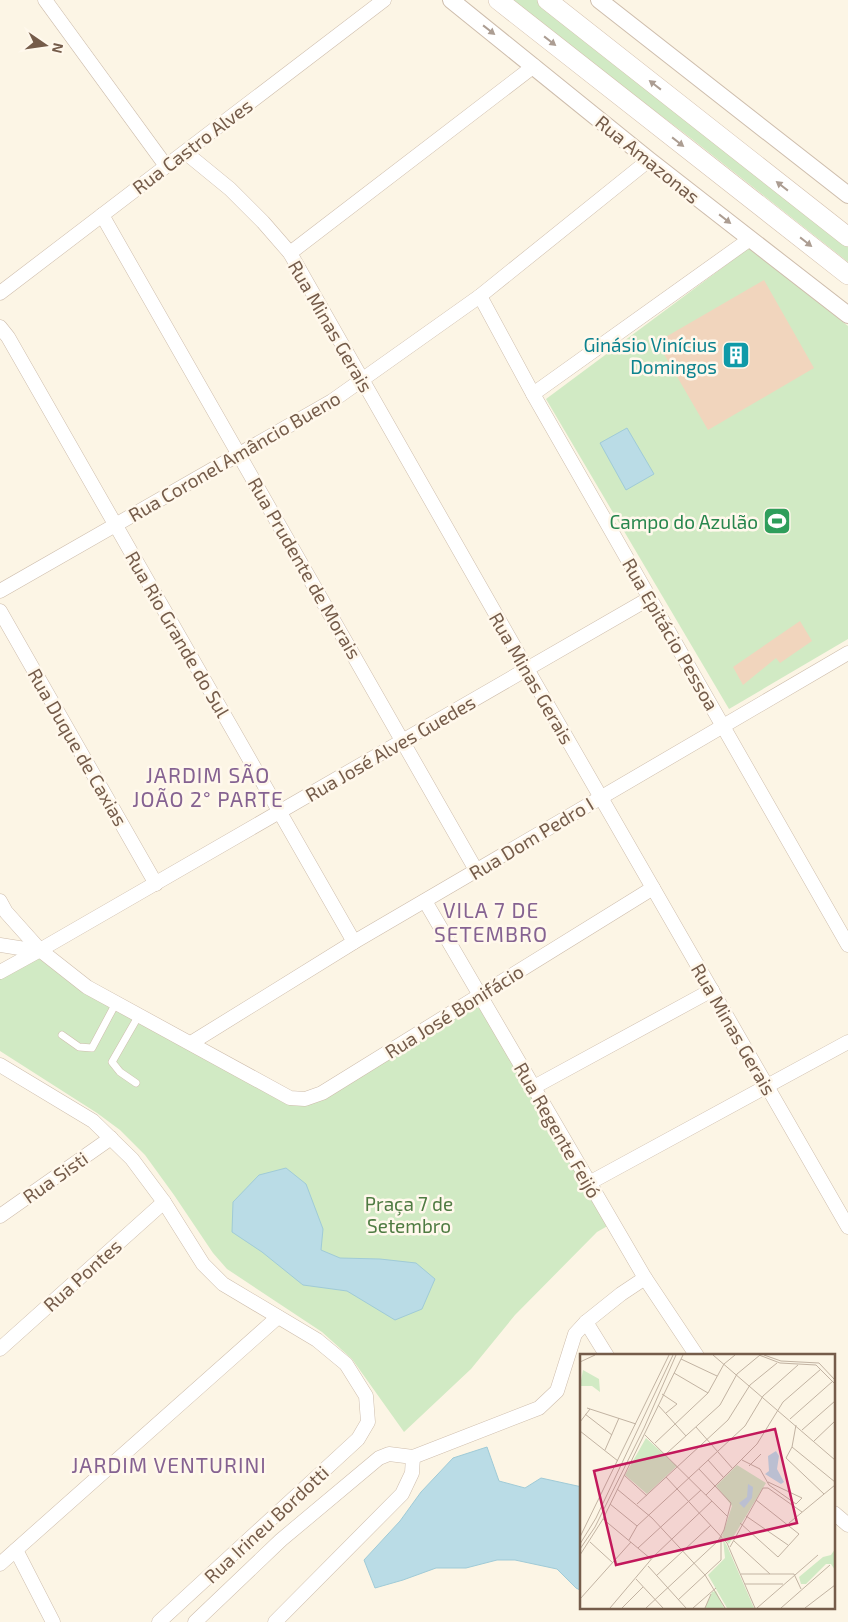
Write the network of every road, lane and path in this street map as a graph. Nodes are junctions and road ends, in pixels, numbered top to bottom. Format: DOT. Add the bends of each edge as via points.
graph roads {
  1 [pos="45,0"];
  2 [pos="384,0"];
  3 [pos="450,0"];
  4 [pos="498,0"];
  5 [pos="546,0"];
  6 [pos="599,0"];
  7 [pos="534,66"];
  8 [pos="186,153"];
  9 [pos="649,160"];
  10 [pos="166,166"];
  11 [pos="848,195"];
  12 [pos="102,215"];
  13 [pos="848,238"];
  14 [pos="750,239"];
  15 [pos="290,254"];
  16 [pos="848,275"];
  17 [pos="0,293"];
  18 [pos="480,296"];
  19 [pos="848,315"];
  20 [pos="0,327"];
  21 [pos="362,380"];
  22 [pos="533,394"];
  23 [pos="240,454"];
  24 [pos="115,525"];
  25 [pos="0,591"];
  26 [pos="650,598"];
  27 [pos="0,611"];
  28 [pos="848,653"];
  29 [pos="527,669"];
  30 [pos="723,725"];
  31 [pos="403,741"];
  32 [pos="600,797"];
  33 [pos="280,812"];
  34 [pos="476,870"];
  35 [pos="156,884"];
  36 [pos="653,888"];
  37 [pos="0,901"];
  38 [pos="425,901"];
  39 [pos="354,942"];
  40 [pos="848,944"];
  41 [pos="0,945"];
  42 [pos="39,951"];
  43 [pos="0,972"];
  44 [pos="712,990"];
  45 [pos="480,995"];
  46 [pos="116,1003"];
  47 [pos="140,1015"];
  48 [pos="62,1035"];
  49 [pos="848,1042"];
  50 [pos="191,1043"];
  51 [pos="0,1065"];
  52 [pos="136,1084"];
  53 [pos="767,1086"];
  54 [pos="534,1087"];
  55 [pos="111,1138"];
  56 [pos="589,1183"];
  57 [pos="164,1202"];
  58 [pos="0,1216"];
  59 [pos="848,1227"];
  60 [pos="645,1278"];
  61 [pos="278,1317"];
  62 [pos="586,1322"];
  63 [pos="0,1349"];
  64 [pos="606,1354"];
  65 [pos="696,1354"];
  66 [pos="413,1457"];
  67 [pos="836,1515"];
  68 [pos="848,1525"];
  69 [pos="16,1550"];
  70 [pos="0,1564"];
  71 [pos="53,1622"];
  72 [pos="159,1622"];
  73 [pos="195,1622"];
  74 [pos="274,1622"];
  1 -- 10 [label="street"];
  2 -- 8 [label="street, Rua Castro Alves"];
  3 -- 7 [label="street, Rua Amazonas, one-way"];
  4 -- 16 [label="main road, one-way"];
  13 -- 5 [label="main road, one-way"];
  6 -- 11 [label="street"];
  7 -- 9 [label="street, Rua Amazonas"];
  7 -- 15 [label="street"];
  8 -- 10 [label="street, Rua Castro Alves"];
  8 -- 15 [label="street, Rua Minas Gerais" via="230,189"];
  9 -- 14 [label="street, Rua Amazonas, one-way"];
  9 -- 18 [label="street, Rua Coronel Amâncio Bueno"];
  10 -- 12 [label="street, Rua Castro Alves"];
  12 -- 17 [label="street, Rua Castro Alves"];
  12 -- 23 [label="street, Rua Prudente de Morais"];
  14 -- 19 [label="street, Rua Amazonas"];
  14 -- 22 [label="street"];
  15 -- 21 [label="street, Rua Minas Gerais"];
  18 -- 21 [label="street, Rua Coronel Amâncio Bueno"];
  18 -- 22 [label="street, Rua Epitácio Pessoa"];
  20 -- 24 [label="street, Rua Rio Grande do Sul"];
  21 -- 23 [label="street, Rua Coronel Amâncio Bueno"];
  21 -- 29 [label="street, Rua Minas Gerais"];
  22 -- 26 [label="street, Rua Epitácio Pessoa"];
  23 -- 24 [label="street, Rua Coronel Amâncio Bueno"];
  23 -- 31 [label="street, Rua Prudente de Morais"];
  24 -- 25 [label="street, Rua Coronel Amâncio Bueno"];
  24 -- 33 [label="street, Rua Rio Grande do Sul"];
  26 -- 29 [label="street, Rua José Alves Guedes"];
  26 -- 30 [label="street, Rua Epitácio Pessoa"];
  27 -- 35 [label="street, Rua Duque de Caxias"];
  28 -- 30 [label="street, Rua Dom Pedro I"];
  29 -- 31 [label="street, Rua José Alves Guedes"];
  29 -- 32 [label="street, Rua Minas Gerais"];
  30 -- 32 [label="street, Rua Dom Pedro I"];
  30 -- 40 [label="street, Rua Epitácio Pessoa"];
  31 -- 33 [label="street, Rua José Alves Guedes"];
  31 -- 34 [label="street, Rua Prudente de Morais"];
  32 -- 34 [label="street, Rua Dom Pedro I"];
  32 -- 36 [label="street, Rua Minas Gerais"];
  33 -- 35 [label="street, Rua José Alves Guedes"];
  33 -- 39 [label="street, Rua Rio Grande do Sul"];
  34 -- 38 [label="street, Rua Dom Pedro I"];
  35 -- 42 [label="street, Rua José Alves Guedes"];
  36 -- 44 [label="street, Rua Minas Gerais"];
  36 -- 45 [label="street, Rua José Bonifácio"];
  37 -- 42 [label="street"];
  38 -- 39 [label="street, Rua Dom Pedro I"];
  38 -- 45 [label="street, Rua Regente Feijó"];
  39 -- 50 [label="street, Rua Dom Pedro I"];
  41 -- 42 [label="street"];
  42 -- 43 [label="street, Rua José Alves Guedes"];
  42 -- 46 [label="street" via="87,987"];
  44 -- 53 [label="street, Rua Minas Gerais"];
  44 -- 54 [label="street"];
  45 -- 50 [label="street, Rua José Bonifácio" via="322,1093 305,1099 290,1098"];
  45 -- 54 [label="street, Rua Regente Feijó"];
  46 -- 47 [label="street"];
  46 -- 48 [label="lane" via="92,1048 79,1047"];
  47 -- 50 [label="street"];
  47 -- 52 [label="lane" via="112,1062"];
  49 -- 53 [label="street"];
  51 -- 55 [label="street" via="93,1121"];
  53 -- 56 [label="street"];
  53 -- 59 [label="street, Rua Minas Gerais"];
  54 -- 56 [label="street, Rua Regente Feijó"];
  55 -- 57 [label="street" via="132,1158"];
  55 -- 58 [label="street, Rua Sisti"];
  56 -- 60 [label="street, Rua Regente Feijó"];
  57 -- 61 [label="street" via="203,1264 223,1284"];
  57 -- 63 [label="street, Rua Pontes"];
  60 -- 62 [label="street"];
  60 -- 65 [label="street, Rua Regente Feijó"];
  61 -- 69 [label="street"];
  61 -- 72 [label="street, Rua Irineu Bordotti" via="317,1340 346,1364 366,1396 368,1422 358,1439"];
  62 -- 64 [label="street"];
  62 -- 66 [label="street" via="575,1334 556,1391 539,1408"];
  66 -- 73 [label="street" via="389,1454 378,1458 281,1540"];
  66 -- 74 [label="street" via="412,1473 402,1494"];
  67 -- 68 [label="street"];
  69 -- 70 [label="street"];
  69 -- 71 [label="street"];
}
